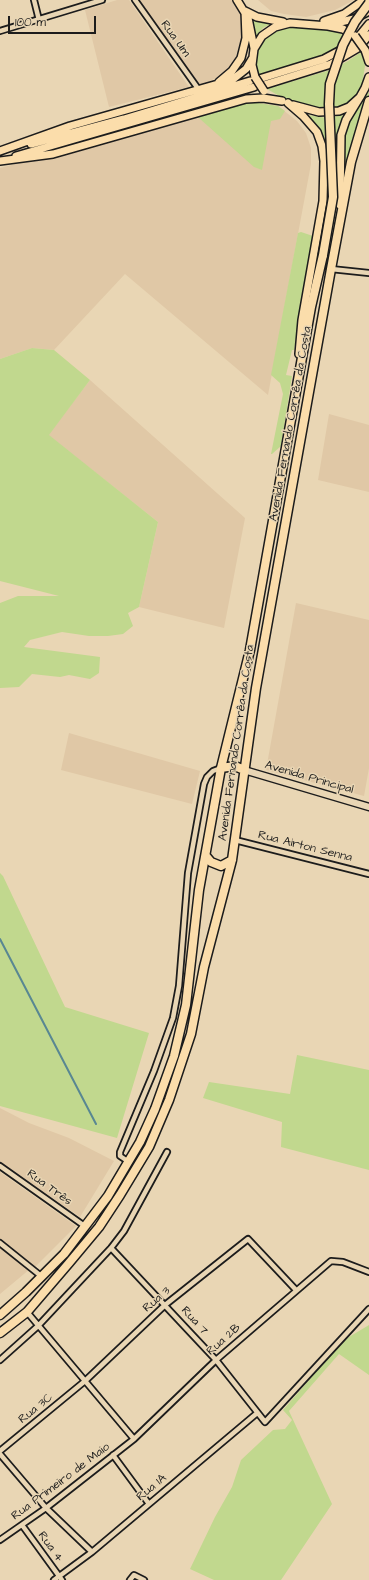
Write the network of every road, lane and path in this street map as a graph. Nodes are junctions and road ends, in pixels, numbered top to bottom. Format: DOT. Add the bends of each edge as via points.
graph roads {
  1 [pos="34,0"];
  2 [pos="102,0"];
  3 [pos="135,0"];
  4 [pos="237,0"];
  5 [pos="364,0"];
  6 [pos="369,3"];
  7 [pos="245,11"];
  8 [pos="369,11"];
  9 [pos="39,20"];
  10 [pos="290,23"];
  11 [pos="315,24"];
  12 [pos="369,24"];
  13 [pos="0,31"];
  14 [pos="361,41"];
  15 [pos="254,49"];
  16 [pos="252,59"];
  17 [pos="369,62"];
  18 [pos="369,77"];
  19 [pos="258,83"];
  20 [pos="212,86"];
  21 [pos="200,90"];
  22 [pos="360,97"];
  23 [pos="369,101"];
  24 [pos="285,102"];
  25 [pos="0,152"];
  26 [pos="0,160"];
  27 [pos="333,257"];
  28 [pos="331,269"];
  29 [pos="369,273"];
  30 [pos="297,388"];
  31 [pos="221,768"];
  32 [pos="244,770"];
  33 [pos="369,807"];
  34 [pos="235,840"];
  35 [pos="206,856"];
  36 [pos="232,860"];
  37 [pos="369,874"];
  38 [pos="183,927"];
  39 [pos="195,928"];
  40 [pos="167,1152"];
  41 [pos="128,1162"];
  42 [pos="0,1166"];
  43 [pos="86,1227"];
  44 [pos="0,1243"];
  45 [pos="111,1248"];
  46 [pos="369,1272"];
  47 [pos="41,1276"];
  48 [pos="296,1290"];
  49 [pos="165,1305"];
  50 [pos="368,1310"];
  51 [pos="27,1312"];
  52 [pos="1,1313"];
  53 [pos="38,1326"];
  54 [pos="0,1333"];
  55 [pos="0,1360"];
  56 [pos="216,1360"];
  57 [pos="85,1382"];
  58 [pos="256,1414"];
  59 [pos="134,1439"];
  60 [pos="0,1451"];
  61 [pos="0,1454"];
  62 [pos="113,1455"];
  63 [pos="149,1504"];
  64 [pos="46,1508"];
  65 [pos="22,1525"];
  66 [pos="0,1540"];
  67 [pos="92,1552"];
  68 [pos="61,1578"];
  69 [pos="54,1580"];
  70 [pos="130,1580"];
  71 [pos="144,1580"];
  1 -- 9 [label="street"];
  2 -- 9 [label="street"];
  3 -- 21 [label="street, Rua Um"];
  4 -- 7 [label="main road"];
  5 -- 11 [label="main road" via="344,14"];
  6 -- 30 [label="highway, Avenida Fernando Corrêa da Costa, bridge" via="343,45 330,84 333,197"];
  7 -- 10 [label="main road" via="264,19"];
  7 -- 15 [label="main road" via="250,22"];
  7 -- 20 [label="main road" via="246,38 241,58 232,71"];
  8 -- 11 [label="main road" via="343,22"];
  9 -- 13 [label="street"];
  10 -- 11 [label="main road"];
  10 -- 15 [label="main road" via="275,26 266,32"];
  11 -- 14 [label="main road" via="336,27"];
  12 -- 14 [label="main road"];
  14 -- 17 [label="main road"];
  14 -- 19 [label="main road" via="331,64"];
  15 -- 16 [label="main road"];
  16 -- 19 [label="main road"];
  16 -- 20 [label="main road" via="236,78"];
  18 -- 22 [label="main road"];
  19 -- 24 [label="main road"];
  19 -- 25 [label="main road"];
  19 -- 26 [label="main road"];
  20 -- 21 [label="main road"];
  21 -- 25 [label="main road" via="70,126"];
  22 -- 24 [label="main road" via="348,107 329,113"];
  22 -- 27 [label="main road" via="346,120 341,135 341,197"];
  23 -- 27 [label="highway, Avenida Fernando Corrêa da Costa" via="351,162"];
  24 -- 26 [label="main road" via="263,98 238,101 53,154"];
  24 -- 30 [label="main road, Avenida Fernando Corrêa da Costa" via="303,116 316,132 322,146 324,165 323,201 302,320"];
  27 -- 28 [label="highway, Avenida Fernando Corrêa da Costa"];
  28 -- 29 [label="street"];
  28 -- 32 [label="highway, Avenida Fernando Corrêa da Costa" via="256,688"];
  30 -- 31 [label="highway, Avenida Fernando Corrêa da Costa" via="250,650"];
  31 -- 32 [label="highway" via="235,766"];
  31 -- 35 [label="highway, Avenida Fernando Corrêa da Costa"];
  31 -- 38 [label="street" via="213,771 204,784 188,873"];
  32 -- 33 [label="street, Avenida Principal"];
  32 -- 34 [label="highway, Avenida Fernando Corrêa da Costa"];
  34 -- 36 [label="highway, Avenida Fernando Corrêa da Costa"];
  34 -- 37 [label="street, Rua Airton Senna"];
  35 -- 36 [label="highway" via="211,862 221,866"];
  35 -- 39 [label="highway, Avenida Fernando Corrêa da Costa"];
  36 -- 51 [label="highway, Avenida Fernando Corrêa da Costa" via="204,967 191,1034 169,1100 149,1147 99,1227"];
  38 -- 39 [label="street"];
  38 -- 41 [label="street" via="179,986 172,1018 154,1071 120,1152 120,1156"];
  39 -- 41 [label="highway, Avenida Fernando Corrêa da Costa" via="181,1032 155,1109"];
  40 -- 45 [label="street" via="124,1230"];
  41 -- 43 [label="highway, Avenida Fernando Corrêa da Costa"];
  42 -- 43 [label="street, Rua Três"];
  43 -- 47 [label="highway, Avenida Fernando Corrêa da Costa" via="64,1254"];
  44 -- 47 [label="street"];
  45 -- 49 [label="street, Rua 7"];
  45 -- 53 [label="street"];
  46 -- 48 [label="street, Rua 2B" via="343,1262 331,1261"];
  47 -- 52 [label="highway, Avenida Fernando Corrêa da Costa"];
  48 -- 49 [label="street, Rua 3" via="248,1239"];
  48 -- 56 [label="street, Rua 2B"];
  49 -- 56 [label="street, Rua 7"];
  49 -- 57 [label="street, Rua 3"];
  50 -- 58 [label="street, Rua 7" via="264,1422"];
  51 -- 53 [label="street"];
  51 -- 54 [label="highway, Avenida Fernando Corrêa da Costa"];
  53 -- 55 [label="street"];
  53 -- 57 [label="street"];
  56 -- 58 [label="street, Rua 7"];
  56 -- 59 [label="street, Rua 2B"];
  57 -- 59 [label="street"];
  57 -- 60 [label="street, Rua 3C"];
  58 -- 63 [label="street, Rua 1A"];
  59 -- 62 [label="street, Rua Primeiro de Maio"];
  61 -- 64 [label="street"];
  62 -- 63 [label="street"];
  62 -- 64 [label="street, Rua Primeiro de Maio"];
  63 -- 67 [label="street, Rua 1A"];
  64 -- 65 [label="street, Rua Primeiro de Maio"];
  64 -- 67 [label="street"];
  65 -- 66 [label="street, Rua Primeiro de Maio"];
  65 -- 68 [label="street, Rua 4"];
  67 -- 68 [label="street, Rua 1A"];
  68 -- 69 [label="street, Rua 1A"];
  70 -- 71 [label="street" via="134,1575"];
}
